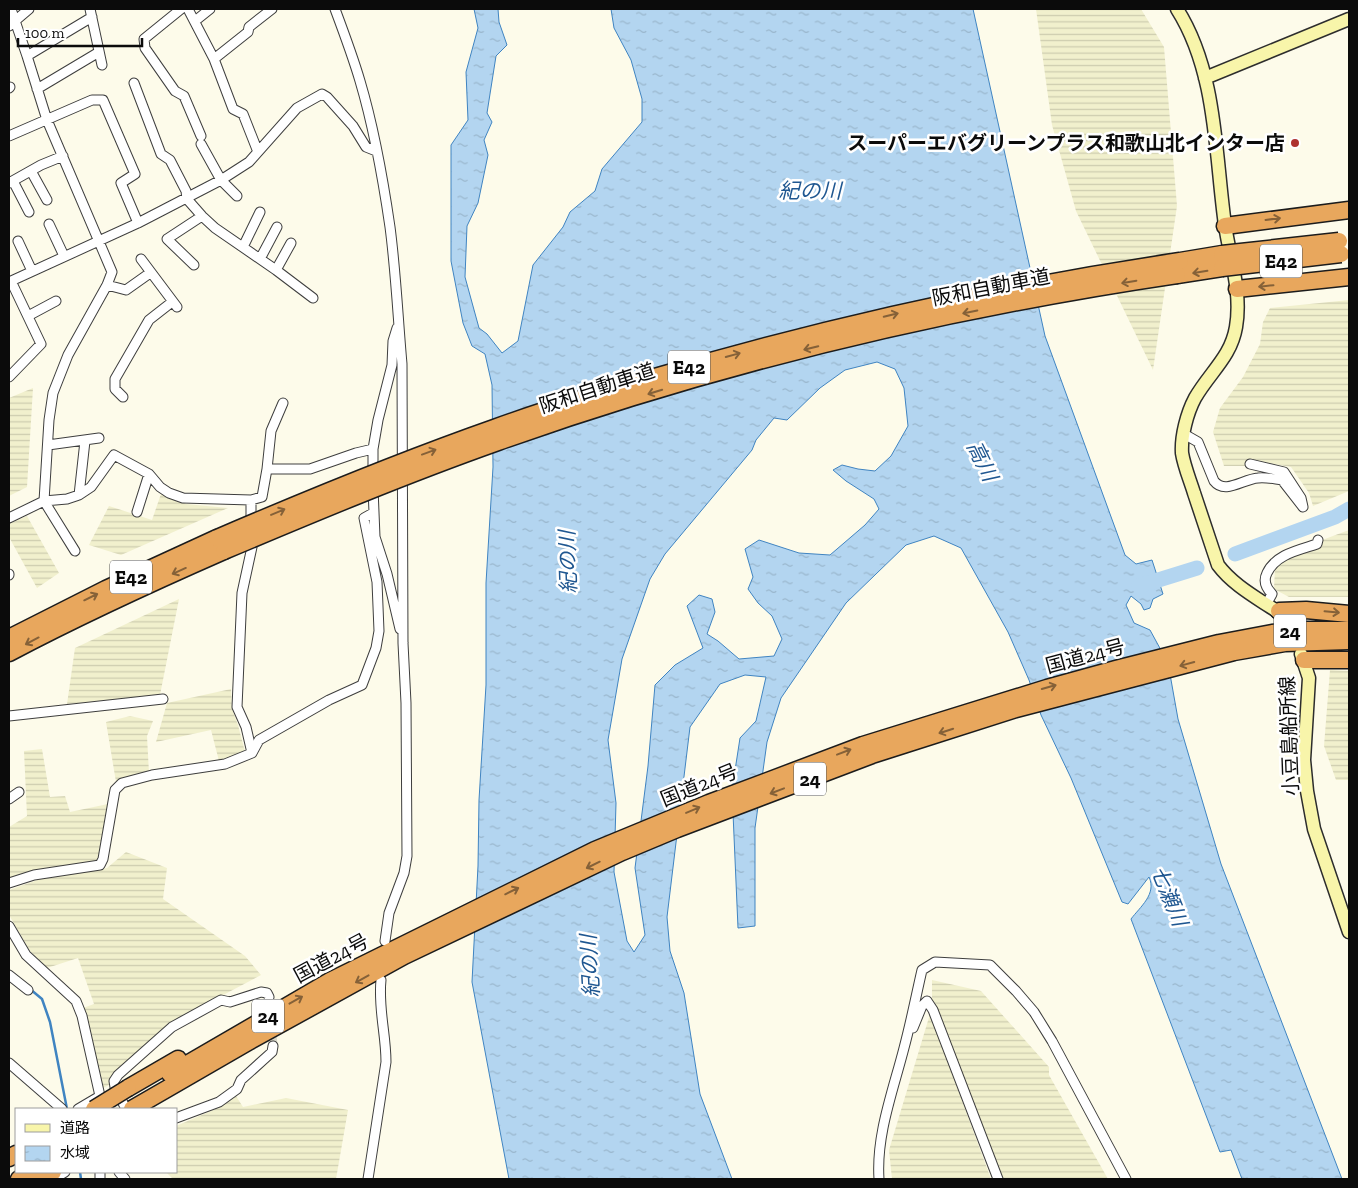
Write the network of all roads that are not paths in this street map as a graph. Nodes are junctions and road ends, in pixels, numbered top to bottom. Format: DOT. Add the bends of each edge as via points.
graph roads {
  1 [pos="11,9"];
  2 [pos="29,9"];
  3 [pos="181,9"];
  4 [pos="188,9"];
  5 [pos="210,9"];
  6 [pos="272,9"];
  7 [pos="335,9"];
  8 [pos="1177,9"];
  9 [pos="91,13"];
  10 [pos="1349,19"];
  11 [pos="195,21"];
  12 [pos="12,24"];
  13 [pos="99,52"];
  14 [pos="28,56"];
  15 [pos="214,59"];
  16 [pos="102,65"];
  17 [pos="1205,78"];
  18 [pos="134,83"];
  19 [pos="37,89"];
  20 [pos="47,120"];
  21 [pos="9,136"];
  22 [pos="376,151"];
  23 [pos="258,152"];
  24 [pos="63,156"];
  25 [pos="31,171"];
  26 [pos="221,180"];
  27 [pos="11,182"];
  28 [pos="237,196"];
  29 [pos="187,199"];
  30 [pos="48,200"];
  31 [pos="1349,210"];
  32 [pos="29,212"];
  33 [pos="260,212"];
  34 [pos="202,216"];
  35 [pos="138,223"];
  36 [pos="49,224"];
  37 [pos="1225,226"];
  38 [pos="277,227"];
  39 [pos="99,240"];
  40 [pos="18,241"];
  41 [pos="292,243"];
  42 [pos="243,247"];
  43 [pos="1345,247"];
  44 [pos="64,256"];
  45 [pos="260,259"];
  46 [pos="141,260"];
  47 [pos="194,265"];
  48 [pos="276,270"];
  49 [pos="32,271"];
  50 [pos="150,273"];
  51 [pos="1349,277"];
  52 [pos="10,281"];
  53 [pos="107,285"];
  54 [pos="1237,289"];
  55 [pos="312,298"];
  56 [pos="56,301"];
  57 [pos="28,316"];
  58 [pos="398,323"];
  59 [pos="9,377"];
  60 [pos="123,397"];
  61 [pos="283,404"];
  62 [pos="1184,434"];
  63 [pos="99,438"];
  64 [pos="85,441"];
  65 [pos="48,445"];
  66 [pos="373,449"];
  67 [pos="1250,464"];
  68 [pos="267,469"];
  69 [pos="149,474"];
  70 [pos="78,495"];
  71 [pos="251,500"];
  72 [pos="44,501"];
  73 [pos="137,512"];
  74 [pos="373,513"];
  75 [pos="9,518"];
  76 [pos="1318,540"];
  77 [pos="75,552"];
  78 [pos="1277,612"];
  79 [pos="1349,614"];
  80 [pos="51,624"];
  81 [pos="1349,630"];
  82 [pos="9,638"];
  83 [pos="1349,641"];
  84 [pos="403,644"];
  85 [pos="1233,646"];
  86 [pos="9,654"];
  87 [pos="1302,657"];
  88 [pos="1349,660"];
  89 [pos="163,699"];
  90 [pos="9,716"];
  91 [pos="252,753"];
  92 [pos="19,792"];
  93 [pos="9,799"];
  94 [pos="9,883"];
  95 [pos="9,926"];
  96 [pos="1349,932"];
  97 [pos="385,941"];
  98 [pos="405,949"];
  99 [pos="9,975"];
  100 [pos="381,980"];
  101 [pos="28,990"];
  102 [pos="270,996"];
  103 [pos="273,1046"];
  104 [pos="905,1046"];
  105 [pos="9,1063"];
  106 [pos="132,1101"];
  107 [pos="97,1103"];
  108 [pos="61,1108"];
  109 [pos="81,1108"];
  110 [pos="115,1108"];
  111 [pos="178,1117"];
  112 [pos="368,1179"];
  113 [pos="879,1179"];
  114 [pos="998,1179"];
  115 [pos="1126,1179"];
  1 -- 12 [label="street"];
  2 -- 12 [label="street"];
  3 -- 26 [label="street" via="144,39 145,48 175,92 184,96"];
  4 -- 11 [label="street"];
  5 -- 11 [label="street"];
  6 -- 15 [label="street"];
  7 -- 22 [label="street" via="360,81"];
  8 -- 17 [label="main road"];
  9 -- 13 [label="street"];
  9 -- 14 [label="street"];
  10 -- 17 [label="main road"];
  11 -- 15 [label="street"];
  12 -- 14 [label="street"];
  13 -- 16 [label="street"];
  13 -- 19 [label="street"];
  14 -- 19 [label="street"];
  15 -- 23 [label="street" via="233,109 243,114"];
  17 -- 37 [label="main road" via="1217,147"];
  18 -- 29 [label="street" via="160,154 170,160"];
  19 -- 20 [label="street"];
  20 -- 21 [label="street"];
  20 -- 24 [label="street"];
  20 -- 35 [label="street" via="92,100 103,100 135,174 121,183"];
  22 -- 23 [label="street" via="366,147 353,126 322,94 297,108"];
  22 -- 58 [label="street" via="390,225"];
  23 -- 26 [label="street" via="249,162"];
  24 -- 25 [label="street"];
  24 -- 39 [label="street"];
  25 -- 27 [label="street"];
  25 -- 30 [label="street"];
  26 -- 28 [label="street"];
  26 -- 29 [label="street"];
  27 -- 32 [label="street"];
  29 -- 34 [label="street"];
  29 -- 35 [label="street"];
  37 -- 31 [label="highway, one-way"];
  33 -- 42 [label="street"];
  34 -- 42 [label="street"];
  34 -- 47 [label="street" via="167,239"];
  35 -- 39 [label="street"];
  36 -- 44 [label="street"];
  37 -- 54 [label="main road"];
  38 -- 45 [label="street"];
  39 -- 44 [label="street"];
  39 -- 53 [label="street" via="112,272"];
  40 -- 49 [label="street"];
  41 -- 48 [label="street"];
  42 -- 45 [label="street"];
  43 -- 80 [label="highway, 阪和自動車道 / E42, bridge" via="1016,289 904,312 698,364 496,427 388,467"];
  44 -- 49 [label="street"];
  45 -- 48 [label="street"];
  46 -- 50 [label="street"];
  48 -- 55 [label="street"];
  49 -- 52 [label="street"];
  50 -- 53 [label="street" via="126,290"];
  50 -- 60 [label="street" via="174,305 150,320 115,378 115,389"];
  51 -- 54 [label="highway, one-way"];
  52 -- 57 [label="street"];
  53 -- 65 [label="street" via="68,355 53,393"];
  54 -- 62 [label="main road" via="1239,308 1233,343 1195,399"];
  56 -- 57 [label="street"];
  57 -- 59 [label="street" via="42,344"];
  58 -- 66 [label="street"];
  58 -- 84 [label="street" via="402,364"];
  61 -- 68 [label="street" via="271,431"];
  62 -- 67 [label="street" via="1198,442 1217,485 1223,488 1258,478 1282,480 1303,507 1302,498 1284,472"];
  62 -- 78 [label="main road" via="1182,453 1186,470 1218,565 1226,576"];
  63 -- 64 [label="street"];
  64 -- 65 [label="street"];
  64 -- 70 [label="street"];
  65 -- 72 [label="street"];
  66 -- 68 [label="street" via="310,469"];
  66 -- 74 [label="street"];
  68 -- 71 [label="street" via="262,497"];
  69 -- 70 [label="street" via="114,455 91,487"];
  69 -- 71 [label="street" via="160,487 183,498"];
  69 -- 73 [label="street"];
  70 -- 72 [label="street"];
  71 -- 91 [label="street" via="252,547 242,592 237,707"];
  72 -- 75 [label="street"];
  72 -- 77 [label="street"];
  74 -- 84 [label="street" via="375,537"];
  74 -- 91 [label="street" via="364,518 377,582 379,631 362,685 260,740"];
  76 -- 78 [label="street" via="1317,544 1285,555 1270,567 1265,577 1266,588 1272,594"];
  78 -- 79 [label="highway, 24, one-way" via="1306,610"];
  80 -- 82 [label="highway, 阪和自動車道 / E42"];
  80 -- 86 [label="highway, 阪和自動車道 / E42, one-way"];
  81 -- 85 [label="highway, 国道24号 / 24" via="1272,633"];
  83 -- 85 [label="highway, 国道24号 / 24"];
  84 -- 97 [label="street" via="407,856 389,914"];
  85 -- 98 [label="highway, 国道24号 / 24" via="872,755 677,829"];
  87 -- 88 [label="highway, 24"];
  87 -- 96 [label="main road, 小豆島船所線" via="1309,678 1304,760 1309,801 1314,829"];
  89 -- 90 [label="street"];
  91 -- 94 [label="street" via="225,764 122,783 115,790 100,865 34,875"];
  92 -- 93 [label="street"];
  95 -- 107 [label="street" via="26,955 76,1001 82,1016"];
  98 -- 106 [label="highway, 国道24号 / 24, one-way" via="248,1042"];
  106 -- 98 [label="highway, 国道24号 / 24, one-way" via="330,980"];
  99 -- 101 [label="street"];
  100 -- 112 [label="street" via="380,1012 386,1062"];
  102 -- 106 [label="street" via="261,992 230,1002 221,1000 172,1027 114,1081"];
  103 -- 111 [label="street" via="272,1052 241,1080 237,1089 218,1102"];
  104 -- 113 [label="street" via="884,1122"];
  104 -- 114 [label="street" via="927,1001"];
  104 -- 115 [label="street" via="922,970 935,962 990,966 1034,1012 1052,1040"];
  105 -- 108 [label="street"];
  106 -- 107 [label="highway, bridge"];
  106 -- 110 [label="highway, 国道24号 / 24"];
  107 -- 109 [label="street"];
}
